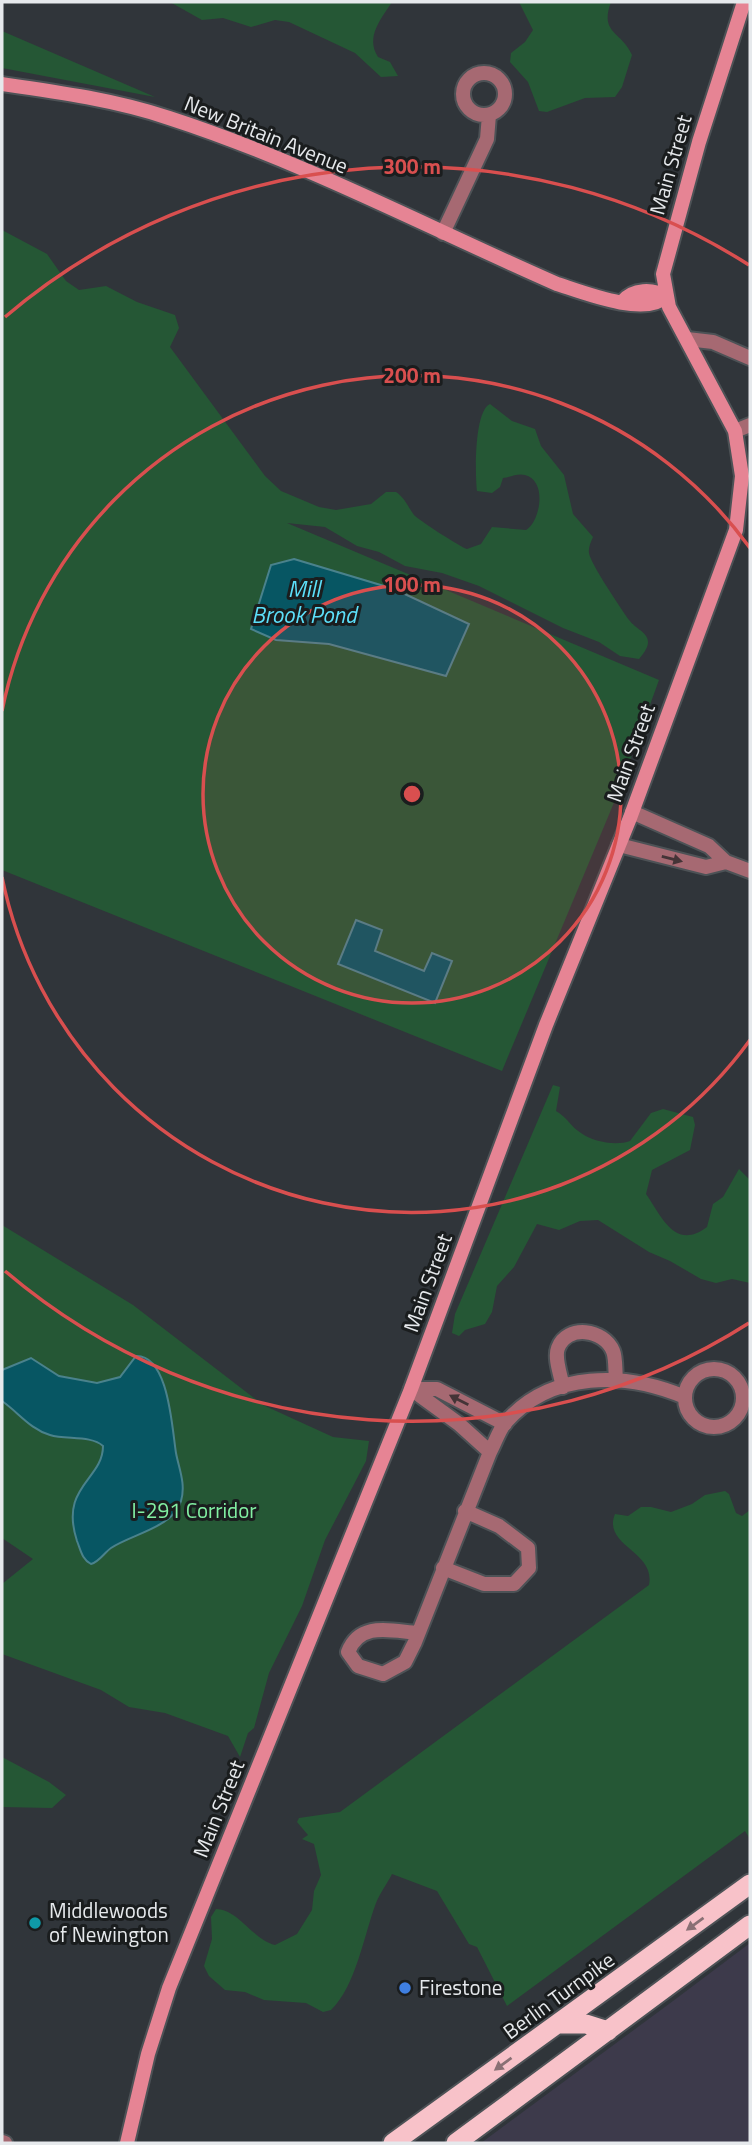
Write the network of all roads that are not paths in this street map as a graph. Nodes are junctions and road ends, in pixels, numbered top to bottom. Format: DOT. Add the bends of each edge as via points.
graph roads {
  1 [pos="744,2"];
  2 [pos="2,84"];
  3 [pos="489,115"];
  4 [pos="443,233"];
  5 [pos="665,297"];
  6 [pos="687,339"];
  7 [pos="750,358"];
  8 [pos="750,425"];
  9 [pos="735,431"];
  10 [pos="632,812"];
  11 [pos="619,845"];
  12 [pos="726,862"];
  13 [pos="750,871"];
  14 [pos="616,1379"];
  15 [pos="563,1387"];
  16 [pos="411,1389"];
  17 [pos="685,1397"];
  18 [pos="505,1423"];
  19 [pos="490,1452"];
  20 [pos="465,1511"];
  21 [pos="443,1568"];
  22 [pos="418,1633"];
  23 [pos="750,1884"];
  24 [pos="750,1925"];
  25 [pos="559,2024"];
  26 [pos="608,2031"];
  27 [pos="127,2143"];
  28 [pos="393,2143"];
  29 [pos="456,2143"];
  1 -- 5 [label="main road, Main Street" via="665,261"];
  2 -- 4 [label="main road, New Britain Avenue" via="95,98 169,118"];
  3 -- 4 [label="street" via="486,139"];
  4 -- 5 [label="main road, New Britain Avenue" via="597,298 623,301 633,292 654,291"];
  5 -- 6 [label="main road, Main Street"];
  6 -- 7 [label="street" via="713,342"];
  6 -- 9 [label="main road, Main Street"];
  8 -- 9 [label="street"];
  9 -- 10 [label="main road, Main Street" via="742,476 736,530"];
  10 -- 11 [label="main road, Main Street"];
  10 -- 12 [label="street" via="709,846"];
  11 -- 12 [label="street, one-way" via="706,867"];
  11 -- 16 [label="main road, Main Street" via="546,1025"];
  12 -- 13 [label="street"];
  14 -- 15 [label="street"];
  14 -- 15 [label="street" via="613,1351 604,1340 586,1332 572,1334 556,1350"];
  14 -- 17 [label="street" via="661,1387"];
  15 -- 18 [label="street" via="552,1389"];
  18 -- 16 [label="street, one-way" via="437,1389"];
  16 -- 19 [label="street"];
  16 -- 27 [label="main road, Main Street" via="169,1988"];
  17 -- 17 [label="street" via="691,1414 705,1425 715,1426 738,1414 743,1396 736,1378 719,1369 692,1379"];
  18 -- 19 [label="street"];
  19 -- 20 [label="street"];
  20 -- 21 [label="street"];
  20 -- 21 [label="street" via="528,1548 529,1568 514,1584 484,1584"];
  21 -- 22 [label="street"];
  22 -- 22 [label="street" via="369,1629 353,1639 348,1652 358,1666 383,1674 405,1662"];
  23 -- 25 [label="highway, Berlin Turnpike, one-way"];
  24 -- 26 [label="highway"];
  25 -- 26 [label="highway" via="586,2024"];
  25 -- 28 [label="highway, Berlin Turnpike, one-way"];
  26 -- 29 [label="highway"];
}
